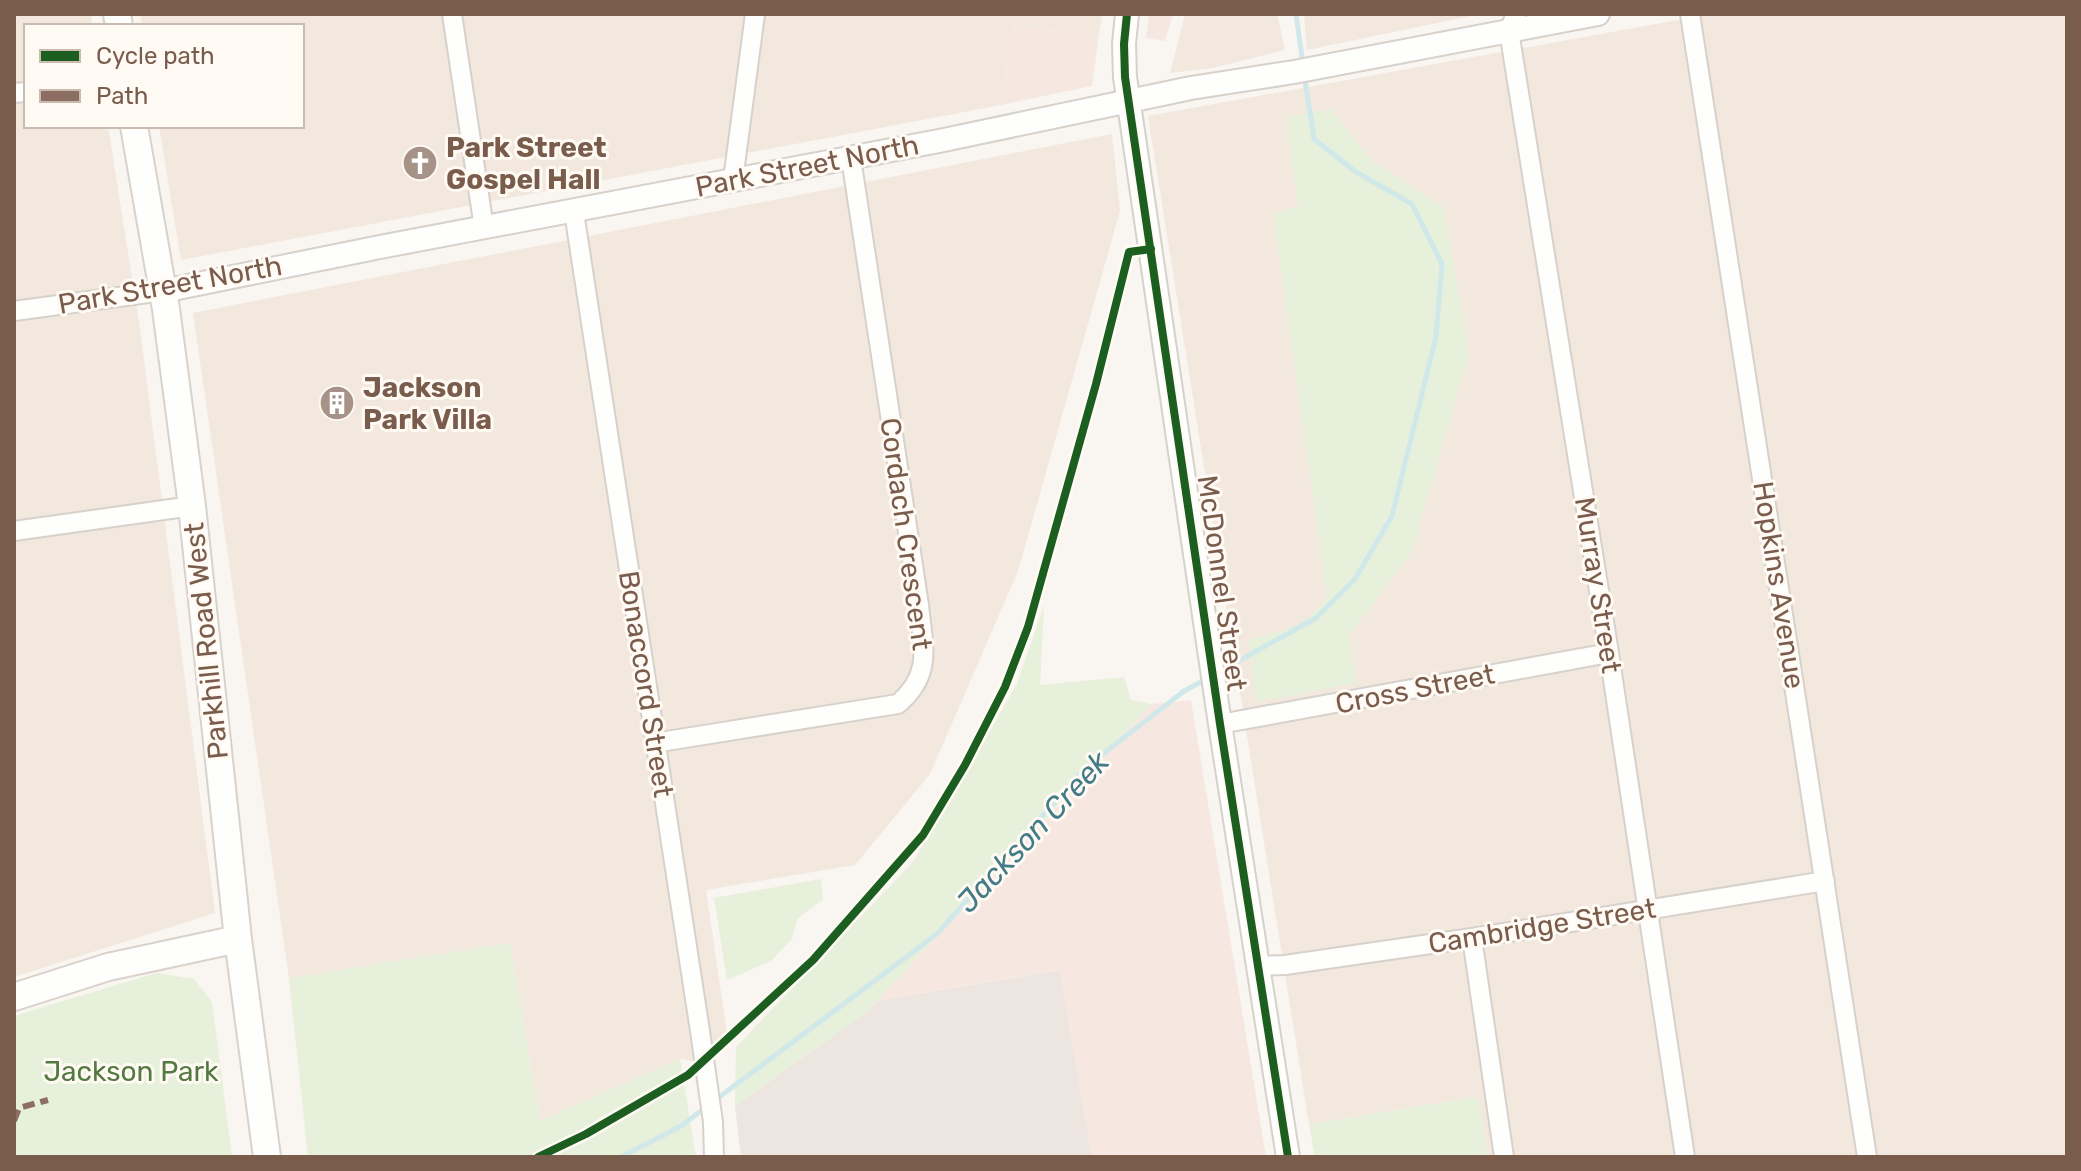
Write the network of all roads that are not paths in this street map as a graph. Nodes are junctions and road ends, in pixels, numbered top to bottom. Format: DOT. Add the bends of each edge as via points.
graph roads {
  1 [pos="452,14"];
  2 [pos="755,14"];
  3 [pos="1127,14"];
  4 [pos="1598,14"];
  5 [pos="1690,14"];
  6 [pos="1513,23"];
  7 [pos="1129,102"];
  8 [pos="134,128"];
  9 [pos="851,158"];
  10 [pos="733,180"];
  11 [pos="574,212"];
  12 [pos="484,228"];
  13 [pos="163,291"];
  14 [pos="14,311"];
  15 [pos="192,506"];
  16 [pos="14,531"];
  17 [pos="1609,653"];
  18 [pos="1219,714"];
  19 [pos="654,743"];
  20 [pos="1825,881"];
  21 [pos="1648,909"];
  22 [pos="1472,938"];
  23 [pos="238,939"];
  24 [pos="1260,966"];
  25 [pos="14,997"];
  26 [pos="267,1157"];
  27 [pos="714,1157"];
  28 [pos="1288,1157"];
  29 [pos="1504,1157"];
  30 [pos="1685,1157"];
  31 [pos="1867,1157"];
  1 -- 12 [label="street"];
  2 -- 10 [label="street"];
  3 -- 7 [label="street, McDonnel Street"];
  4 -- 6 [label="street, Park Street North"];
  5 -- 20 [label="street, Hopkins Avenue"];
  6 -- 7 [label="street, Park Street North"];
  6 -- 17 [label="street, Murray Street"];
  7 -- 9 [label="street, Park Street North"];
  7 -- 18 [label="street, McDonnel Street"];
  8 -- 13 [label="main road, Parkhill Road West"];
  9 -- 10 [label="street, Park Street North"];
  9 -- 19 [label="street, Cordach Crescent" via="924,664 914,690 898,704"];
  10 -- 11 [label="street, Park Street North"];
  11 -- 12 [label="street, Park Street North"];
  11 -- 19 [label="street, Bonaccord Street"];
  12 -- 13 [label="street, Park Street North"];
  13 -- 14 [label="street, Park Street North"];
  13 -- 15 [label="main road, Parkhill Road West"];
  15 -- 16 [label="street"];
  15 -- 23 [label="main road, Parkhill Road West"];
  17 -- 18 [label="street, Cross Street"];
  17 -- 21 [label="street, Murray Street"];
  18 -- 24 [label="street, McDonnel Street"];
  19 -- 27 [label="street, Bonaccord Street" via="700,1031"];
  20 -- 21 [label="street, Cambridge Street"];
  20 -- 31 [label="street, Hopkins Avenue"];
  21 -- 22 [label="street, Cambridge Street"];
  21 -- 30 [label="street, Murray Street"];
  22 -- 24 [label="street, Cambridge Street"];
  22 -- 29 [label="street"];
  23 -- 25 [label="main road" via="108,967"];
  23 -- 26 [label="main road, Parkhill Road West"];
  24 -- 28 [label="street, McDonnel Street"];
}
